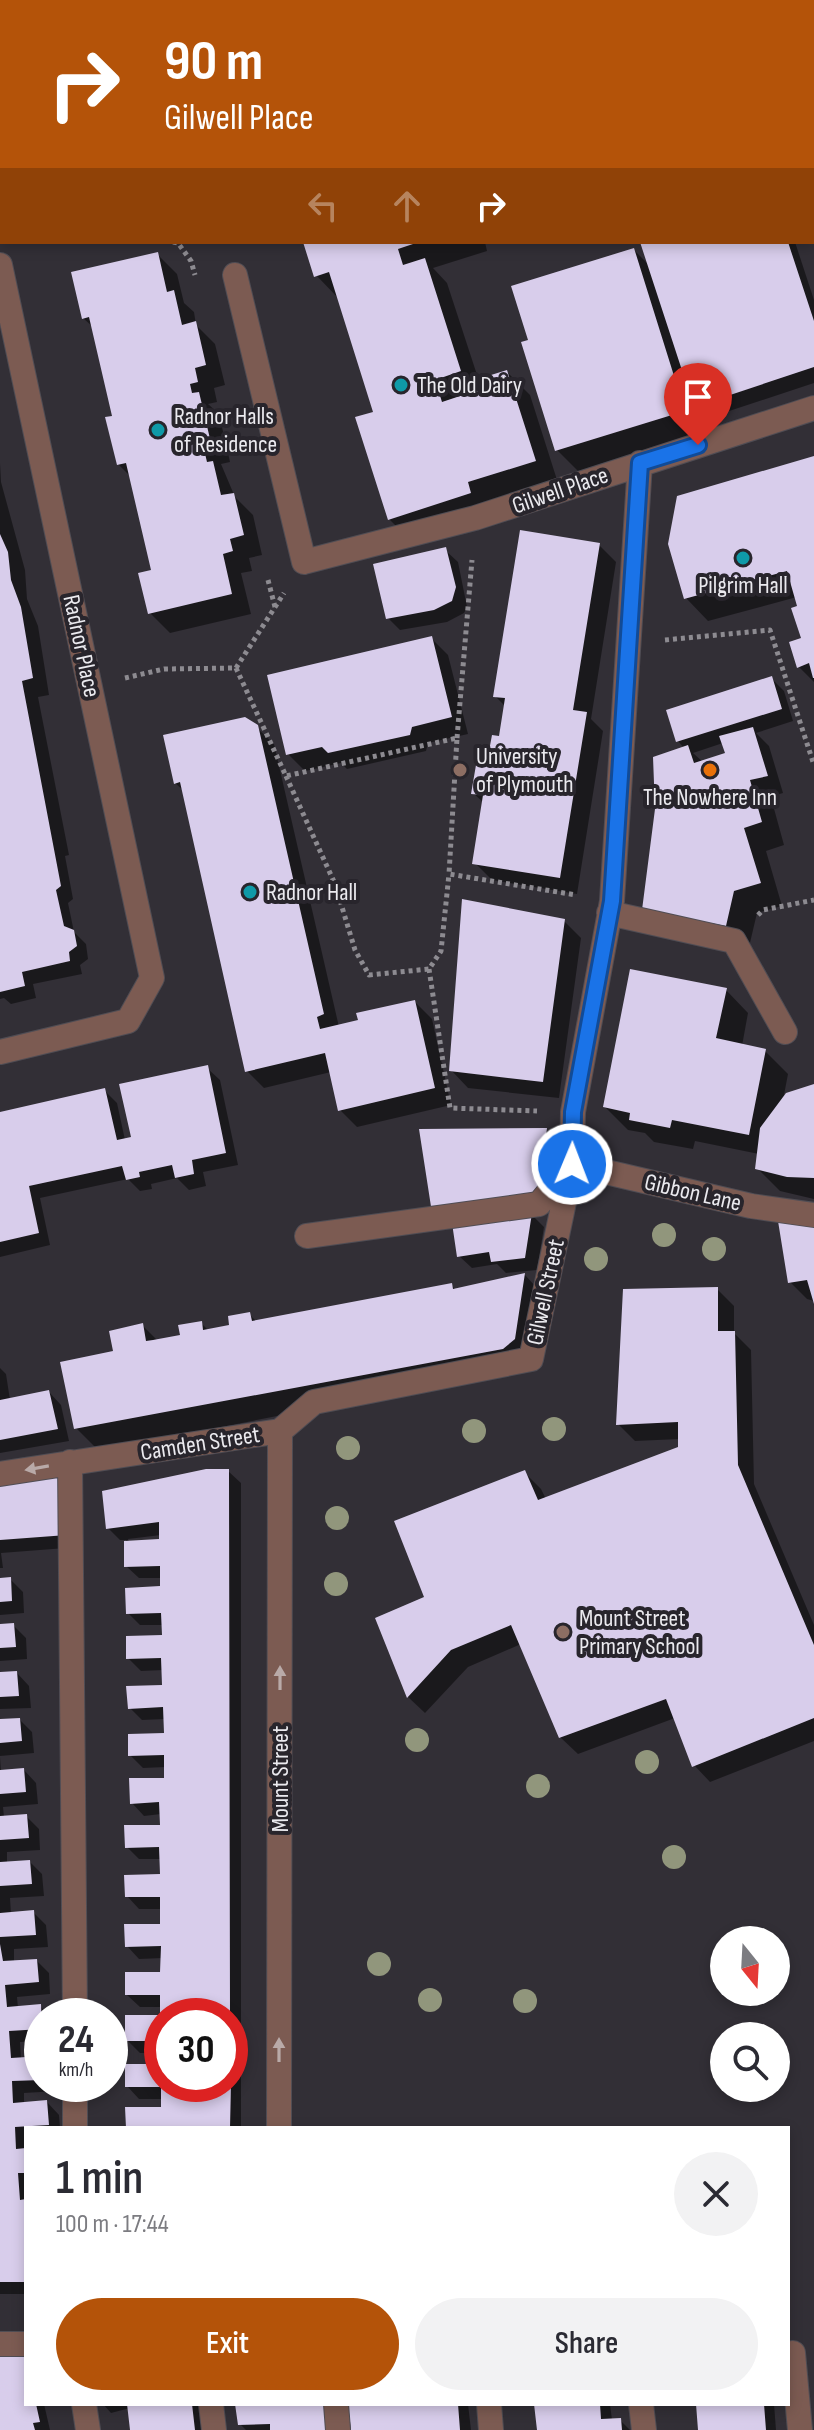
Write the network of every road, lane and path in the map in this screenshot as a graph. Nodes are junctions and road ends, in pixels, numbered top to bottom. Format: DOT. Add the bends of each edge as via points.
graph roads {
  1 [pos="0,265"];
  2 [pos="235,275"];
  3 [pos="814,408"];
  4 [pos="640,463"];
  5 [pos="475,518"];
  6 [pos="304,562"];
  7 [pos="269,585"];
  8 [pos="275,607"];
  9 [pos="629,643"];
  10 [pos="236,668"];
  11 [pos="90,686"];
  12 [pos="457,738"];
  13 [pos="814,765"];
  14 [pos="286,776"];
  15 [pos="449,874"];
  16 [pos="814,900"];
  17 [pos="611,907"];
  18 [pos="763,910"];
  19 [pos="429,969"];
  20 [pos="785,1032"];
  21 [pos="0,1052"];
  22 [pos="573,1112"];
  23 [pos="572,1164"];
  24 [pos="814,1215"];
  25 [pos="307,1236"];
  26 [pos="531,1359"];
  27 [pos="280,1431"];
  28 [pos="70,1462"];
  29 [pos="0,1474"];
  30 [pos="75,1998"];
  31 [pos="75,2102"];
  32 [pos="75,2126"];
  33 [pos="279,2126"];
  34 [pos="0,2344"];
  35 [pos="24,2344"];
  36 [pos="798,2353"];
  37 [pos="84,2406"];
  38 [pos="211,2406"];
  39 [pos="336,2406"];
  40 [pos="489,2406"];
  41 [pos="641,2406"];
  42 [pos="88,2430"];
  43 [pos="214,2430"];
  44 [pos="338,2430"];
  45 [pos="491,2430"];
  46 [pos="644,2430"];
  47 [pos="800,2430"];
  1 -- 11 [label="street, Radnor Place"];
  2 -- 6 [label="street"];
  3 -- 4 [label="street, Gilwell Place"];
  4 -- 5 [label="street, Gilwell Place"];
  4 -- 9 [label="street, Gilwell Street"];
  5 -- 6 [label="street, Gilwell Place"];
  5 -- 12 [label="path"];
  6 -- 8 [label="path"];
  7 -- 8 [label="path"];
  8 -- 10 [label="path"];
  9 -- 13 [label="path" via="770,630"];
  9 -- 17 [label="street, Gilwell Street"];
  10 -- 11 [label="path" via="164,669"];
  10 -- 14 [label="path"];
  11 -- 21 [label="street, Radnor Place" via="152,978 128,1021"];
  12 -- 14 [label="path"];
  12 -- 15 [label="path"];
  14 -- 19 [label="path" via="369,975"];
  15 -- 17 [label="path"];
  15 -- 19 [label="path" via="441,951"];
  16 -- 18 [label="path"];
  17 -- 20 [label="street" via="734,941"];
  17 -- 22 [label="street, Gilwell Street"];
  19 -- 22 [label="path" via="450,1108"];
  22 -- 23 [label="street, Gilwell Street"];
  23 -- 24 [label="street, Gibbon Lane" via="751,1206"];
  23 -- 25 [label="street" via="539,1204"];
  23 -- 26 [label="street, Gilwell Street"];
  26 -- 27 [label="street, Camden Street" via="314,1402"];
  27 -- 28 [label="street, Camden Street"];
  33 -- 27 [label="street, Mount Street, one-way"];
  28 -- 29 [label="street, Camden Street, one-way"];
  28 -- 30 [label="street"];
  31 -- 32 [label="street"];
  34 -- 35 [label="street"];
  36 -- 47 [label="street"];
  37 -- 42 [label="street"];
  38 -- 43 [label="street"];
  39 -- 44 [label="street"];
  40 -- 45 [label="street"];
  41 -- 46 [label="street"];
}
